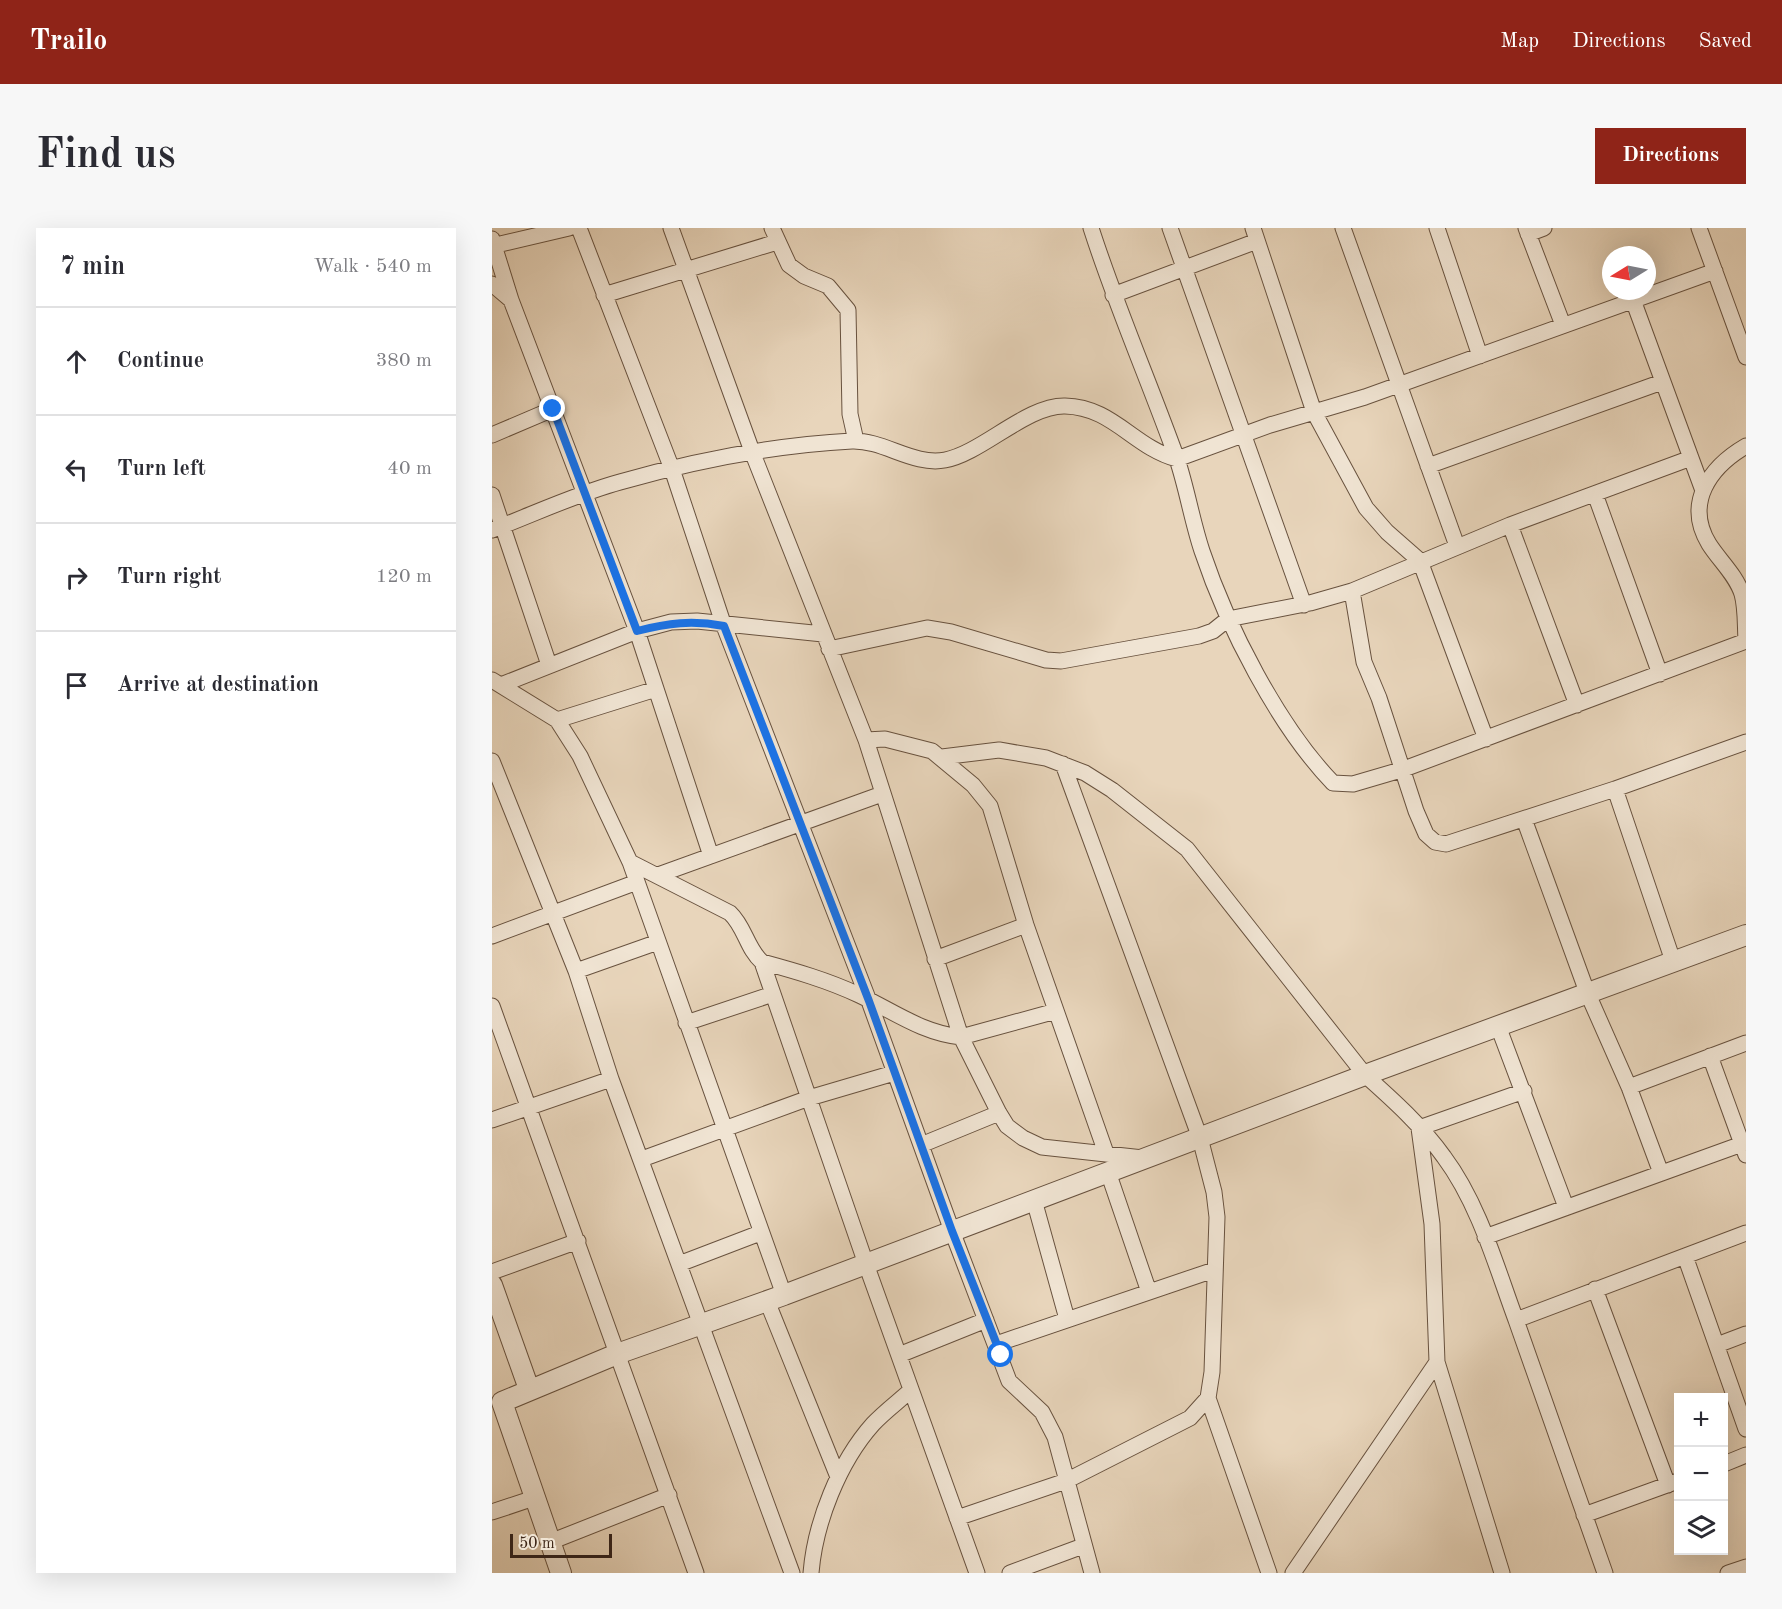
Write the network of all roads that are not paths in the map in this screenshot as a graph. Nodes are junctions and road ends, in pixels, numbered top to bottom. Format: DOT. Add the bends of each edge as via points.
graph roads {
  1 [pos="569,228"];
  2 [pos="579,228"];
  3 [pos="671,228"];
  4 [pos="1091,228"];
  5 [pos="1170,228"];
  6 [pos="1343,228"];
  7 [pos="1437,228"];
  8 [pos="1544,228"];
  9 [pos="1699,228"];
  10 [pos="1527,231"];
  11 [pos="1255,234"];
  12 [pos="775,235"];
  13 [pos="493,244"];
  14 [pos="1184,267"];
  15 [pos="686,269"];
  16 [pos="1715,271"];
  17 [pos="492,284"];
  18 [pos="1656,292"];
  19 [pos="604,295"];
  20 [pos="1113,295"];
  21 [pos="511,300"];
  22 [pos="1633,300"];
  23 [pos="1563,325"];
  24 [pos="1480,356"];
  25 [pos="1746,357"];
  26 [pos="1662,382"];
  27 [pos="1399,385"];
  28 [pos="553,409"];
  29 [pos="1314,412"];
  30 [pos="492,435"];
  31 [pos="1244,435"];
  32 [pos="856,441"];
  33 [pos="1746,446"];
  34 [pos="753,454"];
  35 [pos="1691,458"];
  36 [pos="1177,459"];
  37 [pos="1428,466"];
  38 [pos="672,469"];
  39 [pos="1702,488"];
  40 [pos="586,494"];
  41 [pos="1595,494"];
  42 [pos="492,495"];
  43 [pos="1510,525"];
  44 [pos="498,528"];
  45 [pos="1457,546"];
  46 [pos="1420,561"];
  47 [pos="1352,591"];
  48 [pos="1304,604"];
  49 [pos="1228,619"];
  50 [pos="724,626"];
  51 [pos="637,631"];
  52 [pos="823,634"];
  53 [pos="1746,641"];
  54 [pos="829,649"];
  55 [pos="549,665"];
  56 [pos="1660,674"];
  57 [pos="496,682"];
  58 [pos="656,689"];
  59 [pos="1577,705"];
  60 [pos="557,720"];
  61 [pos="1486,739"];
  62 [pos="866,740"];
  63 [pos="1746,742"];
  64 [pos="942,757"];
  65 [pos="1063,764"];
  66 [pos="494,769"];
  67 [pos="1404,769"];
  68 [pos="1615,789"];
  69 [pos="882,794"];
  70 [pos="1524,819"];
  71 [pos="801,824"];
  72 [pos="711,856"];
  73 [pos="630,862"];
  74 [pos="658,875"];
  75 [pos="637,882"];
  76 [pos="552,914"];
  77 [pos="1026,925"];
  78 [pos="1746,935"];
  79 [pos="492,936"];
  80 [pos="658,942"];
  81 [pos="935,959"];
  82 [pos="1673,961"];
  83 [pos="762,962"];
  84 [pos="576,971"];
  85 [pos="1587,992"];
  86 [pos="773,994"];
  87 [pos="869,1001"];
  88 [pos="492,1006"];
  89 [pos="1056,1011"];
  90 [pos="686,1023"];
  91 [pos="1498,1026"];
  92 [pos="961,1037"];
  93 [pos="1746,1042"];
  94 [pos="1710,1056"];
  95 [pos="894,1073"];
  96 [pos="1365,1075"];
  97 [pos="611,1079"];
  98 [pos="1629,1087"];
  99 [pos="1524,1091"];
  100 [pos="809,1098"];
  101 [pos="529,1107"];
  102 [pos="999,1113"];
  103 [pos="492,1120"];
  104 [pos="1419,1128"];
  105 [pos="725,1129"];
  106 [pos="1200,1138"];
  107 [pos="921,1145"];
  108 [pos="1744,1149"];
  109 [pos="642,1159"];
  110 [pos="1107,1163"];
  111 [pos="1661,1173"];
  112 [pos="1034,1200"];
  113 [pos="1566,1207"];
  114 [pos="952,1231"];
  115 [pos="760,1233"];
  116 [pos="1746,1233"];
  117 [pos="1485,1237"];
  118 [pos="578,1241"];
  119 [pos="1685,1256"];
  120 [pos="679,1264"];
  121 [pos="866,1264"];
  122 [pos="1214,1270"];
  123 [pos="492,1272"];
  124 [pos="492,1285"];
  125 [pos="1595,1289"];
  126 [pos="1149,1292"];
  127 [pos="775,1298"];
  128 [pos="1067,1319"];
  129 [pos="986,1320"];
  130 [pos="1516,1320"];
  131 [pos="700,1324"];
  132 [pos="1746,1334"];
  133 [pos="996,1344"];
  134 [pos="1717,1345"];
  135 [pos="617,1354"];
  136 [pos="899,1355"];
  137 [pos="1437,1362"];
  138 [pos="529,1389"];
  139 [pos="911,1390"];
  140 [pos="1208,1398"];
  141 [pos="497,1403"];
  142 [pos="1746,1429"];
  143 [pos="1746,1455"];
  144 [pos="1728,1462"];
  145 [pos="838,1478"];
  146 [pos="1066,1481"];
  147 [pos="1673,1483"];
  148 [pos="669,1495"];
  149 [pos="534,1498"];
  150 [pos="492,1512"];
  151 [pos="1584,1515"];
  152 [pos="957,1518"];
  153 [pos="550,1542"];
  154 [pos="1083,1546"];
  155 [pos="1746,1567"];
  156 [pos="561,1573"];
  157 [pos="696,1573"];
  158 [pos="792,1573"];
  159 [pos="811,1573"];
  160 [pos="977,1573"];
  161 [pos="1010,1573"];
  162 [pos="1092,1573"];
  163 [pos="1269,1573"];
  164 [pos="1293,1573"];
  165 [pos="1502,1573"];
  166 [pos="1605,1573"];
  167 [pos="1728,1573"];
  1 -- 13 [label="street"];
  2 -- 19 [label="street"];
  3 -- 15 [label="street"];
  4 -- 20 [label="street"];
  5 -- 14 [label="street"];
  6 -- 27 [label="street"];
  7 -- 24 [label="street"];
  8 -- 10 [label="street"];
  9 -- 16 [label="street"];
  10 -- 23 [label="street"];
  11 -- 14 [label="street"];
  11 -- 29 [label="street"];
  12 -- 15 [label="street"];
  12 -- 32 [label="street" via="789,265 828,286 848,310 850,414"];
  13 -- 21 [label="street"];
  14 -- 20 [label="street"];
  14 -- 31 [label="street"];
  15 -- 19 [label="street"];
  15 -- 34 [label="street"];
  16 -- 18 [label="street"];
  16 -- 25 [label="street"];
  17 -- 21 [label="street"];
  19 -- 38 [label="street"];
  20 -- 36 [label="street"];
  21 -- 28 [label="street"];
  22 -- 23 [label="street"];
  22 -- 26 [label="street"];
  23 -- 24 [label="street"];
  24 -- 27 [label="street"];
  26 -- 35 [label="street"];
  26 -- 37 [label="street"];
  27 -- 29 [label="street"];
  27 -- 37 [label="street"];
  28 -- 30 [label="street"];
  28 -- 40 [label="street"];
  29 -- 31 [label="street"];
  29 -- 46 [label="street" via="1366,508"];
  31 -- 36 [label="street"];
  31 -- 48 [label="street"];
  32 -- 34 [label="street"];
  32 -- 36 [label="street" via="912,457 945,460 1063,405 1090,409 1110,418 1144,446"];
  33 -- 39 [label="street" via="1721,463"];
  34 -- 38 [label="street"];
  34 -- 52 [label="street"];
  35 -- 39 [label="street"];
  35 -- 41 [label="street"];
  36 -- 49 [label="street" via="1202,550"];
  37 -- 45 [label="street"];
  38 -- 40 [label="street"];
  38 -- 50 [label="street"];
  39 -- 53 [label="street" via="1698,510 1702,529 1742,594"];
  40 -- 44 [label="street"];
  40 -- 51 [label="street"];
  41 -- 43 [label="street"];
  41 -- 56 [label="street"];
  42 -- 44 [label="street"];
  43 -- 45 [label="street"];
  43 -- 59 [label="street"];
  44 -- 55 [label="street"];
  45 -- 46 [label="street"];
  46 -- 47 [label="street"];
  46 -- 61 [label="street"];
  47 -- 48 [label="street"];
  47 -- 67 [label="street" via="1364,662"];
  48 -- 49 [label="street"];
  49 -- 54 [label="street" via="1206,635 1072,660 1046,660 927,628"];
  49 -- 67 [label="street" via="1256,673 1312,762 1333,783 1353,784"];
  50 -- 51 [label="street" via="671,622"];
  50 -- 52 [label="street"];
  50 -- 71 [label="street"];
  51 -- 55 [label="street"];
  51 -- 58 [label="street"];
  52 -- 54 [label="street"];
  53 -- 56 [label="street"];
  54 -- 62 [label="street"];
  55 -- 57 [label="street"];
  56 -- 59 [label="street"];
  57 -- 60 [label="street"];
  58 -- 60 [label="street"];
  58 -- 72 [label="street"];
  59 -- 61 [label="street"];
  60 -- 73 [label="street" via="580,756"];
  61 -- 67 [label="street"];
  62 -- 64 [label="street" via="885,739"];
  62 -- 69 [label="street"];
  63 -- 68 [label="street"];
  64 -- 65 [label="street" via="999,750"];
  64 -- 77 [label="street" via="990,806"];
  65 -- 96 [label="street" via="1112,790 1187,849"];
  65 -- 106 [label="street"];
  66 -- 76 [label="street"];
  67 -- 70 [label="street" via="1416,811 1426,834 1435,842 1446,844"];
  68 -- 70 [label="street"];
  68 -- 82 [label="street"];
  69 -- 71 [label="street"];
  69 -- 81 [label="street"];
  70 -- 85 [label="street"];
  71 -- 72 [label="street"];
  71 -- 87 [label="street"];
  72 -- 74 [label="street"];
  73 -- 74 [label="street"];
  73 -- 75 [label="street"];
  74 -- 83 [label="street" via="730,913"];
  75 -- 76 [label="street"];
  75 -- 80 [label="street"];
  76 -- 79 [label="street"];
  76 -- 84 [label="street"];
  77 -- 81 [label="street"];
  77 -- 89 [label="street"];
  78 -- 82 [label="street"];
  80 -- 84 [label="street"];
  80 -- 90 [label="street"];
  81 -- 92 [label="street"];
  82 -- 85 [label="street"];
  83 -- 86 [label="street"];
  83 -- 87 [label="street" via="808,973"];
  84 -- 97 [label="street"];
  85 -- 91 [label="street"];
  85 -- 98 [label="street"];
  86 -- 90 [label="street"];
  86 -- 100 [label="street"];
  87 -- 92 [label="street" via="923,1029"];
  87 -- 95 [label="street"];
  88 -- 101 [label="street"];
  89 -- 92 [label="street"];
  89 -- 110 [label="street"];
  90 -- 105 [label="street"];
  91 -- 96 [label="street"];
  91 -- 99 [label="street"];
  92 -- 102 [label="street"];
  93 -- 94 [label="street"];
  94 -- 98 [label="street"];
  94 -- 108 [label="street"];
  95 -- 100 [label="street"];
  95 -- 107 [label="street"];
  96 -- 104 [label="street"];
  96 -- 106 [label="street"];
  97 -- 101 [label="street"];
  97 -- 109 [label="street"];
  98 -- 111 [label="street"];
  99 -- 104 [label="street"];
  99 -- 113 [label="street"];
  100 -- 105 [label="street"];
  100 -- 121 [label="street"];
  101 -- 103 [label="street"];
  101 -- 118 [label="street"];
  102 -- 107 [label="street"];
  102 -- 110 [label="street" via="1007,1126 1042,1147"];
  104 -- 117 [label="street" via="1461,1184"];
  104 -- 137 [label="street" via="1432,1224"];
  105 -- 109 [label="street"];
  105 -- 115 [label="street"];
  106 -- 110 [label="street" via="1146,1158"];
  106 -- 122 [label="street" via="1217,1217"];
  107 -- 114 [label="street"];
  108 -- 111 [label="street"];
  109 -- 120 [label="street"];
  110 -- 112 [label="street"];
  110 -- 126 [label="street"];
  111 -- 113 [label="street"];
  112 -- 114 [label="street"];
  112 -- 128 [label="street"];
  113 -- 117 [label="street"];
  114 -- 121 [label="street"];
  114 -- 129 [label="street"];
  115 -- 120 [label="street"];
  115 -- 127 [label="street"];
  116 -- 119 [label="street"];
  117 -- 130 [label="street"];
  118 -- 123 [label="street"];
  118 -- 135 [label="street"];
  119 -- 125 [label="street"];
  119 -- 134 [label="street"];
  120 -- 131 [label="street"];
  121 -- 127 [label="street"];
  121 -- 136 [label="street"];
  122 -- 126 [label="street"];
  122 -- 140 [label="street"];
  124 -- 138 [label="street"];
  125 -- 130 [label="street"];
  125 -- 147 [label="street"];
  126 -- 128 [label="street"];
  127 -- 131 [label="street"];
  127 -- 145 [label="street"];
  128 -- 133 [label="street"];
  129 -- 133 [label="street"];
  129 -- 136 [label="street"];
  130 -- 151 [label="street"];
  131 -- 135 [label="street"];
  131 -- 158 [label="street"];
  132 -- 134 [label="street"];
  133 -- 146 [label="street" via="1009,1381 1042,1412 1055,1437"];
  134 -- 142 [label="street"];
  135 -- 138 [label="street"];
  135 -- 148 [label="street"];
  136 -- 139 [label="street"];
  137 -- 164 [label="street"];
  137 -- 165 [label="street"];
  138 -- 141 [label="street"];
  139 -- 145 [label="street" via="872,1425"];
  139 -- 152 [label="street"];
  140 -- 146 [label="street" via="1190,1418"];
  140 -- 163 [label="street"];
  141 -- 149 [label="street"];
  143 -- 144 [label="street"];
  145 -- 159 [label="street" via="818,1526"];
  146 -- 152 [label="street"];
  146 -- 154 [label="street"];
  147 -- 151 [label="street"];
  148 -- 153 [label="street"];
  148 -- 157 [label="street"];
  149 -- 150 [label="street"];
  149 -- 153 [label="street"];
  151 -- 166 [label="street"];
  152 -- 160 [label="street"];
  153 -- 156 [label="street"];
  154 -- 161 [label="street"];
  154 -- 162 [label="street"];
  155 -- 167 [label="street"];
}
